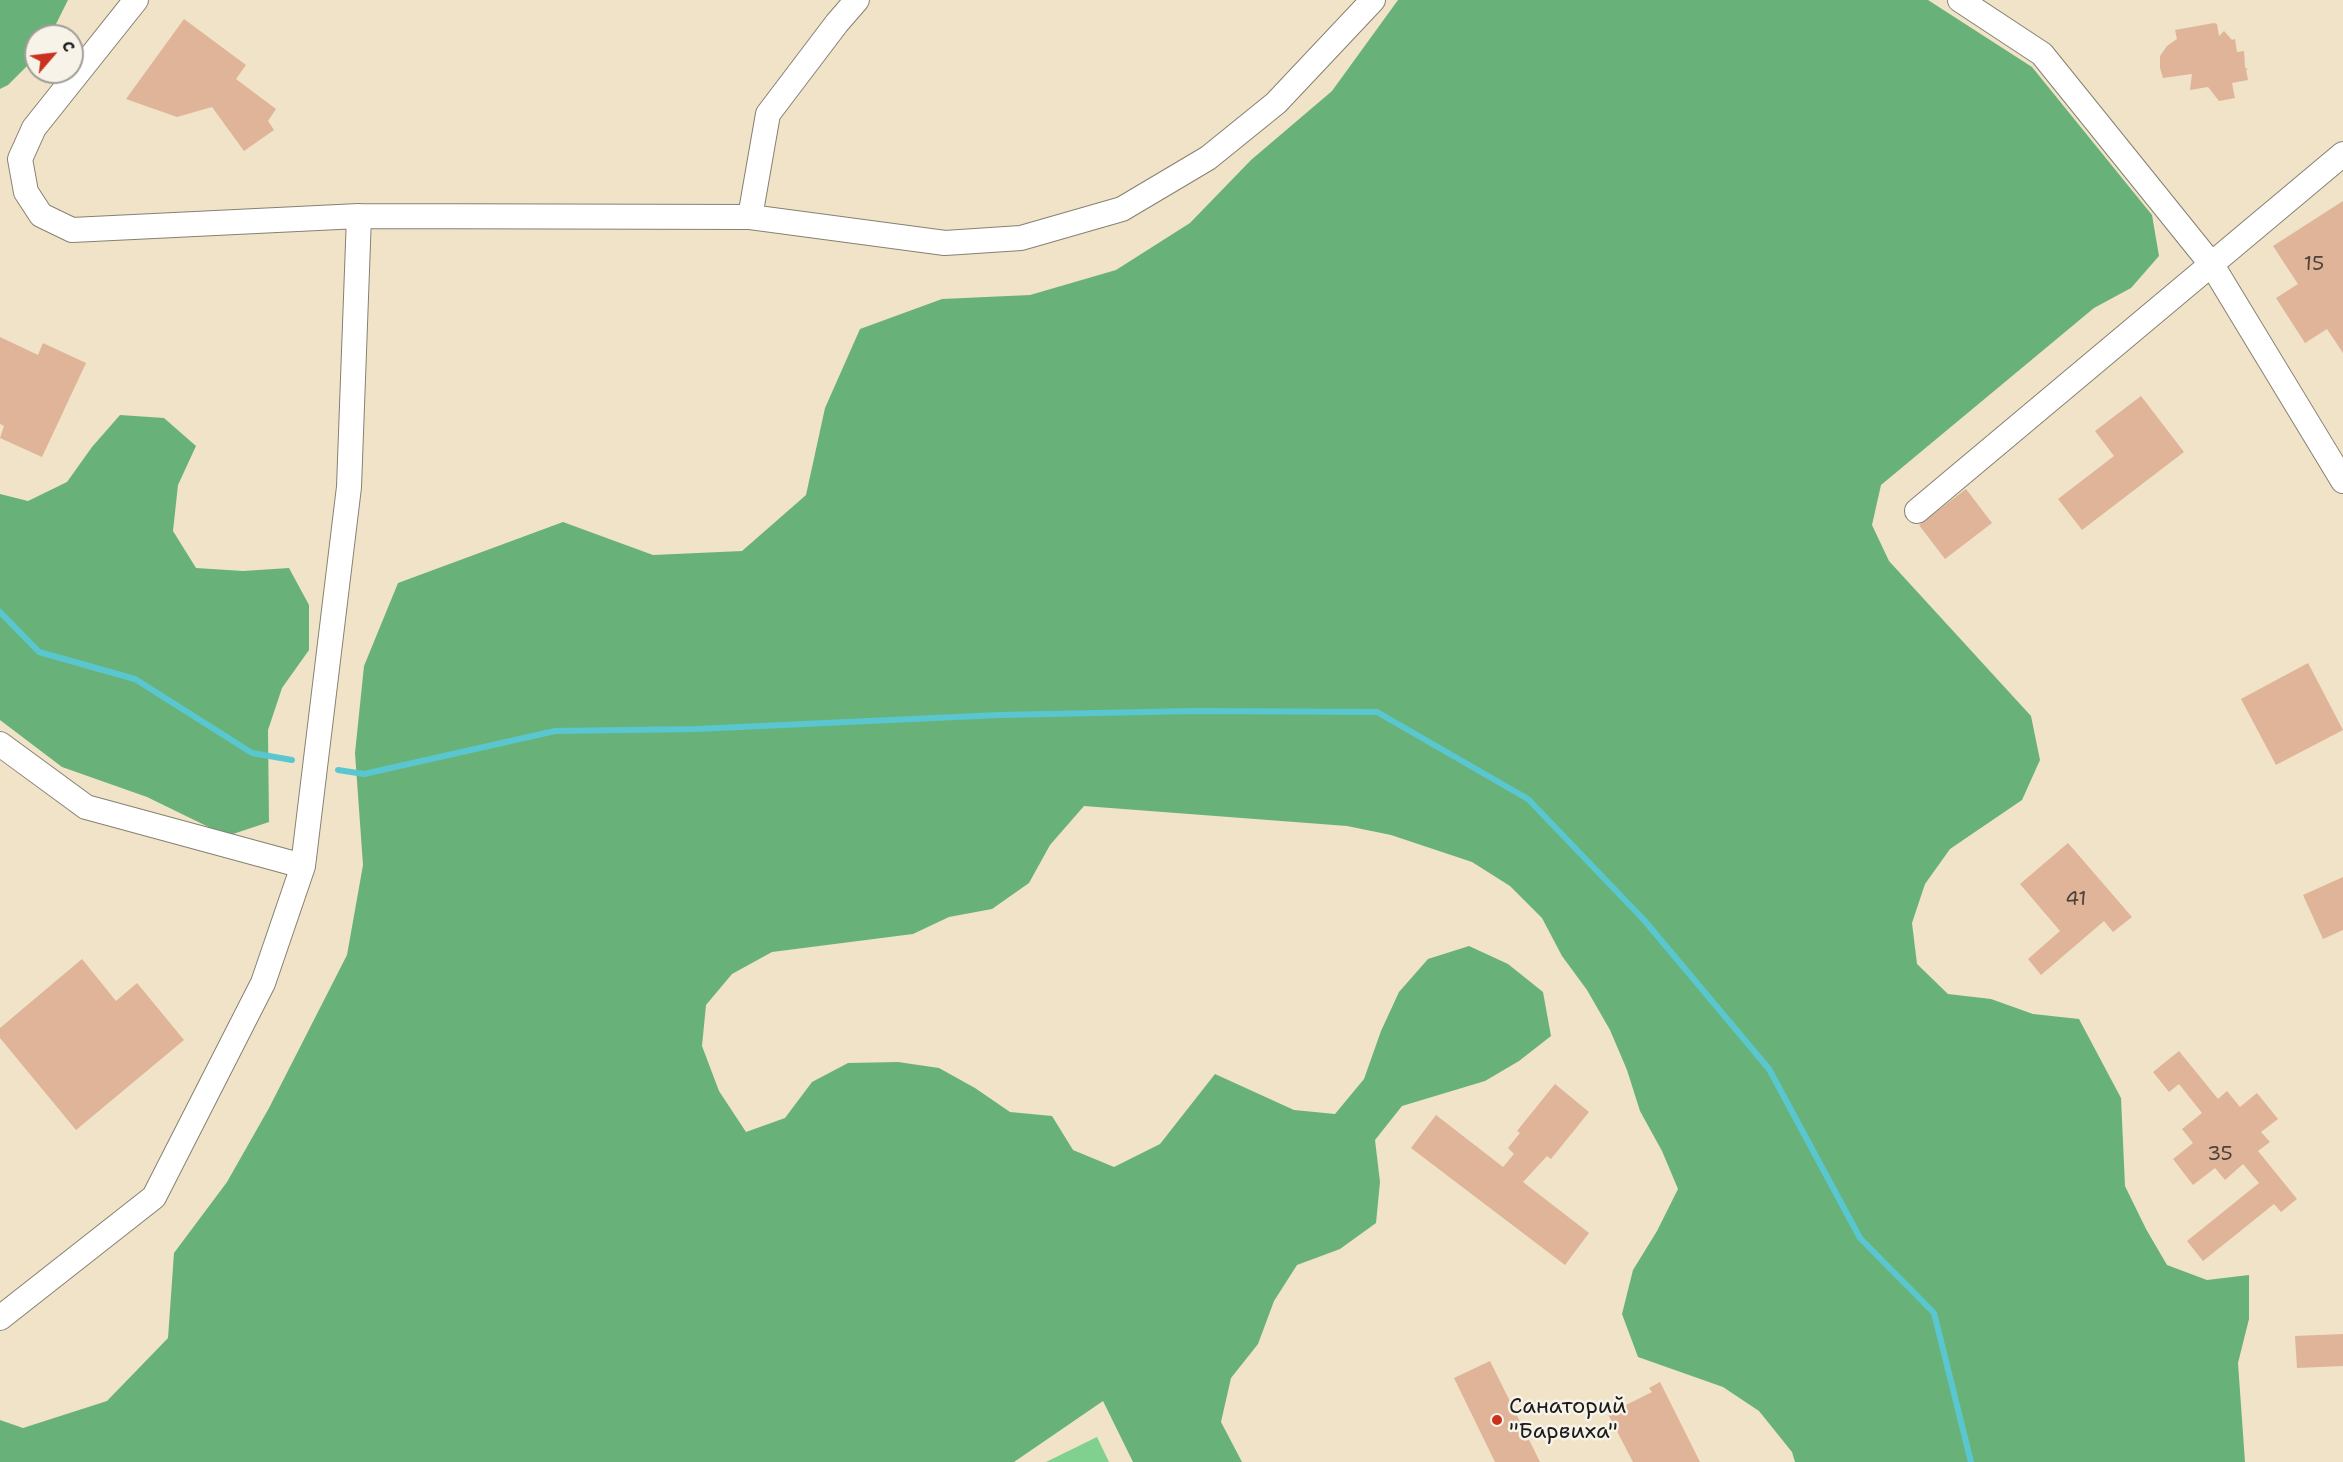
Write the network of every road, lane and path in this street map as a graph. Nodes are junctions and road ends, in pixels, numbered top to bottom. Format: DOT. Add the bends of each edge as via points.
graph roads {
  1 [pos="136,0"];
  2 [pos="857,0"];
  3 [pos="1373,0"];
  4 [pos="1960,0"];
  5 [pos="2343,154"];
  6 [pos="359,216"];
  7 [pos="750,217"];
  8 [pos="2212,264"];
  9 [pos="2343,481"];
  10 [pos="1917,511"];
  11 [pos="0,744"];
  12 [pos="303,866"];
  13 [pos="0,1318"];
  1 -- 6 [label="street" via="34,128 20,159 26,192 41,215 72,230"];
  2 -- 7 [label="street" via="768,114"];
  3 -- 7 [label="street" via="1276,103 1208,158 1122,209 1021,238 945,243"];
  4 -- 8 [label="street" via="2042,54"];
  5 -- 8 [label="street"];
  6 -- 7 [label="street"];
  6 -- 12 [label="street" via="349,487"];
  8 -- 9 [label="street"];
  8 -- 10 [label="street"];
  11 -- 12 [label="street" via="86,807"];
  12 -- 13 [label="street" via="263,983 154,1197"];
}
